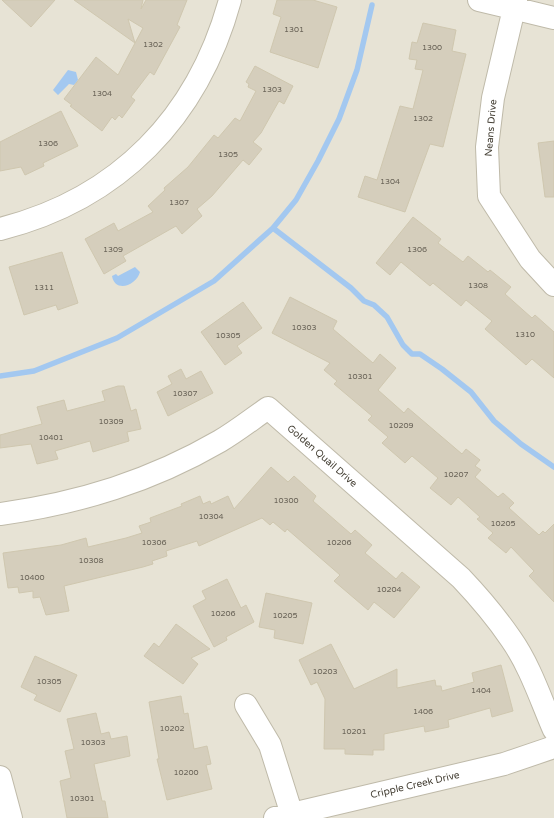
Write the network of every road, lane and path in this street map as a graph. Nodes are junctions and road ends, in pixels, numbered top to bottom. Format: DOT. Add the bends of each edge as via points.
graph roads {
  1 [pos="230,0"];
  2 [pos="480,0"];
  3 [pos="515,4"];
  4 [pos="554,18"];
  5 [pos="0,229"];
  6 [pos="554,285"];
  7 [pos="0,514"];
  8 [pos="246,706"];
  9 [pos="554,730"];
  10 [pos="554,747"];
  11 [pos="0,777"];
  12 [pos="287,817"];
  13 [pos="11,818"];
  1 -- 5 [label="street" via="221,32 202,75 183,106 149,146 108,181 83,196 24,223"];
  2 -- 3 [label="street"];
  3 -- 4 [label="street"];
  3 -- 6 [label="street, Neans Drive" via="493,98 487,147 489,196 530,259"];
  7 -- 9 [label="street, Golden Quail Drive" via="46,507 96,495 141,480 182,462 222,440 268,408 461,578 490,609 512,640"];
  8 -- 12 [label="street" via="270,745"];
  10 -- 12 [label="street, Cripple Creek Drive" via="504,764"];
  11 -- 13 [label="street"];
}
